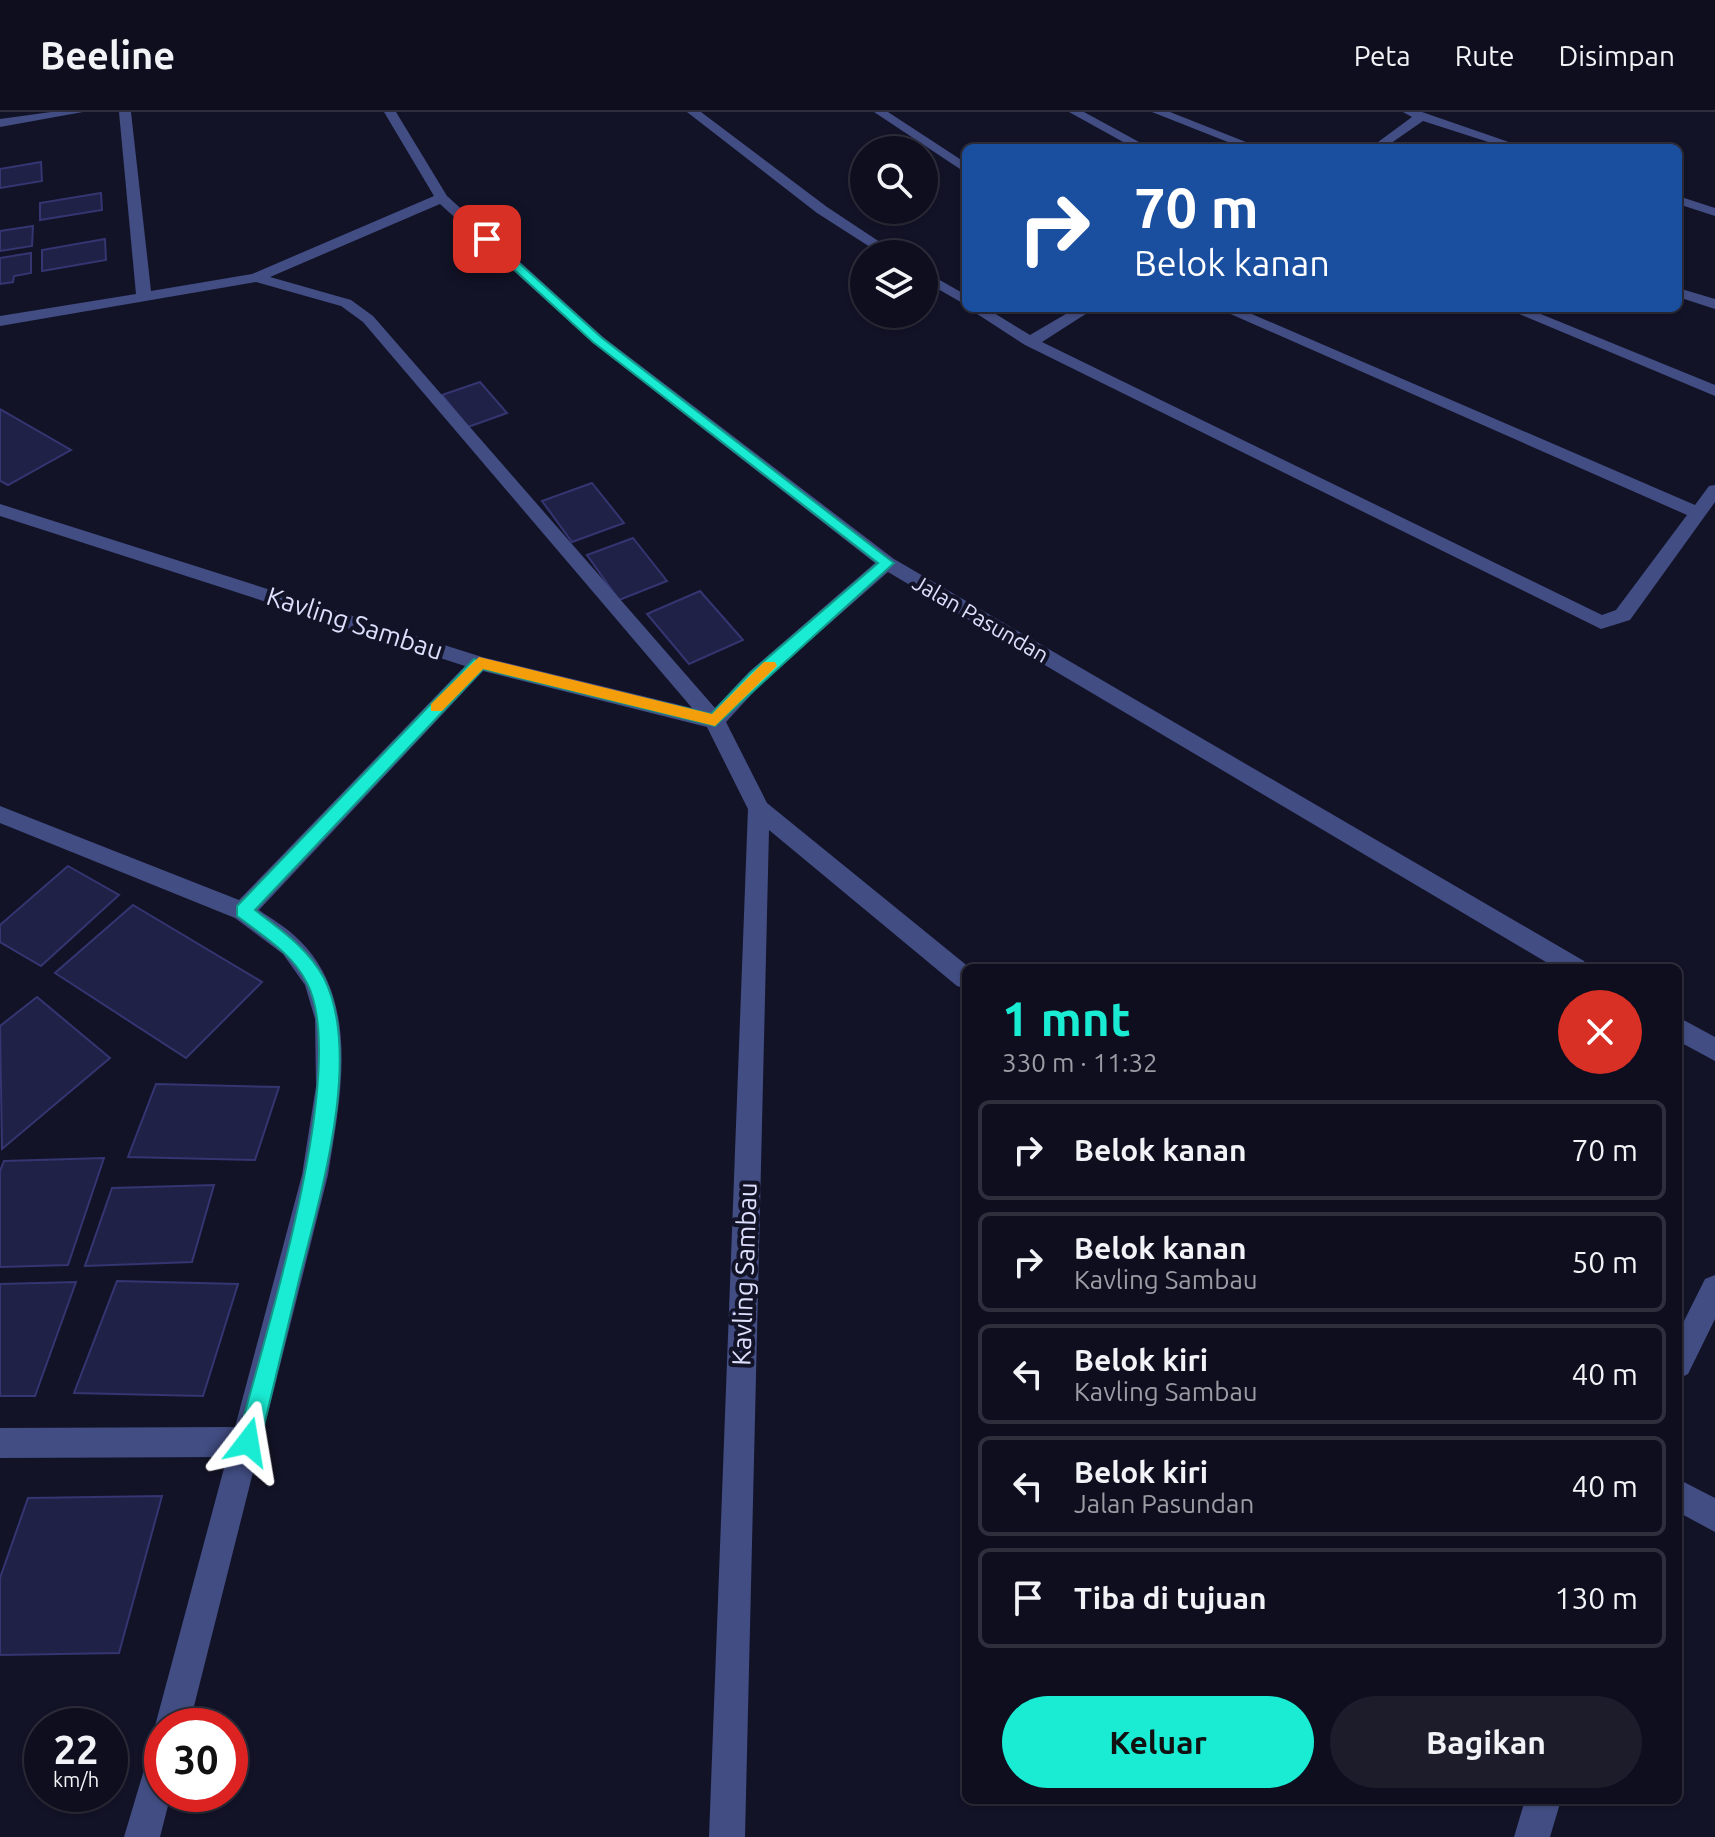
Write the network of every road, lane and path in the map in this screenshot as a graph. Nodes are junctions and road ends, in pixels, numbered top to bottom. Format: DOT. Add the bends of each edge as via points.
graph roads {
  1 [pos="77,112"];
  2 [pos="125,112"];
  3 [pos="390,112"];
  4 [pos="693,112"];
  5 [pos="880,112"];
  6 [pos="1075,112"];
  7 [pos="1158,112"];
  8 [pos="1415,114"];
  9 [pos="0,123"];
  10 [pos="1136,144"];
  11 [pos="1244,144"];
  12 [pos="1381,144"];
  13 [pos="1508,144"];
  14 [pos="962,166"];
  15 [pos="442,198"];
  16 [pos="1682,201"];
  17 [pos="1715,212"];
  18 [pos="869,240"];
  19 [pos="256,278"];
  20 [pos="938,284"];
  21 [pos="1682,293"];
  22 [pos="144,295"];
  23 [pos="962,299"];
  24 [pos="1715,304"];
  25 [pos="982,312"];
  26 [pos="1080,312"];
  27 [pos="1234,312"];
  28 [pos="1523,312"];
  29 [pos="0,321"];
  30 [pos="1030,342"];
  31 [pos="1715,391"];
  32 [pos="1715,490"];
  33 [pos="0,510"];
  34 [pos="1698,513"];
  35 [pos="887,563"];
  36 [pos="479,663"];
  37 [pos="715,721"];
  38 [pos="759,809"];
  39 [pos="0,814"];
  40 [pos="243,911"];
  41 [pos="1569,964"];
  42 [pos="962,976"];
  43 [pos="1682,1030"];
  44 [pos="1715,1050"];
  45 [pos="1715,1289"];
  46 [pos="1682,1356"];
  47 [pos="248,1442"];
  48 [pos="0,1443"];
  49 [pos="1682,1496"];
  50 [pos="1715,1516"];
  51 [pos="177,1708"];
  52 [pos="1542,1804"];
  53 [pos="149,1812"];
  54 [pos="142,1837"];
  55 [pos="727,1837"];
  56 [pos="1532,1837"];
  1 -- 9 [label="street"];
  2 -- 22 [label="street"];
  3 -- 15 [label="street, Jalan Pasundan"];
  4 -- 18 [label="street"];
  5 -- 14 [label="street"];
  6 -- 10 [label="street"];
  7 -- 11 [label="street"];
  8 -- 12 [label="street"];
  8 -- 13 [label="street"];
  15 -- 19 [label="street"];
  15 -- 35 [label="street, Jalan Pasundan" via="598,340"];
  16 -- 17 [label="street"];
  19 -- 22 [label="street"];
  19 -- 37 [label="street" via="346,303 368,319"];
  20 -- 23 [label="street"];
  21 -- 24 [label="street"];
  22 -- 29 [label="street"];
  25 -- 30 [label="street"];
  26 -- 30 [label="street"];
  27 -- 34 [label="street"];
  28 -- 31 [label="street"];
  30 -- 34 [label="street" via="1601,622 1623,615"];
  32 -- 34 [label="street"];
  33 -- 36 [label="street, Kavling Sambau"];
  35 -- 37 [label="street" via="756,677"];
  35 -- 41 [label="street, Jalan Pasundan"];
  36 -- 37 [label="street, Kavling Sambau"];
  36 -- 40 [label="street"];
  37 -- 38 [label="street, Kavling Sambau"];
  38 -- 42 [label="street"];
  38 -- 55 [label="street, Kavling Sambau"];
  39 -- 40 [label="street"];
  40 -- 47 [label="street" via="291,947 316,981 327,1019 329,1086 315,1175"];
  43 -- 44 [label="street"];
  45 -- 46 [label="street"];
  47 -- 48 [label="street"];
  47 -- 51 [label="street"];
  49 -- 50 [label="street"];
  52 -- 56 [label="street"];
  53 -- 54 [label="street"];
}
